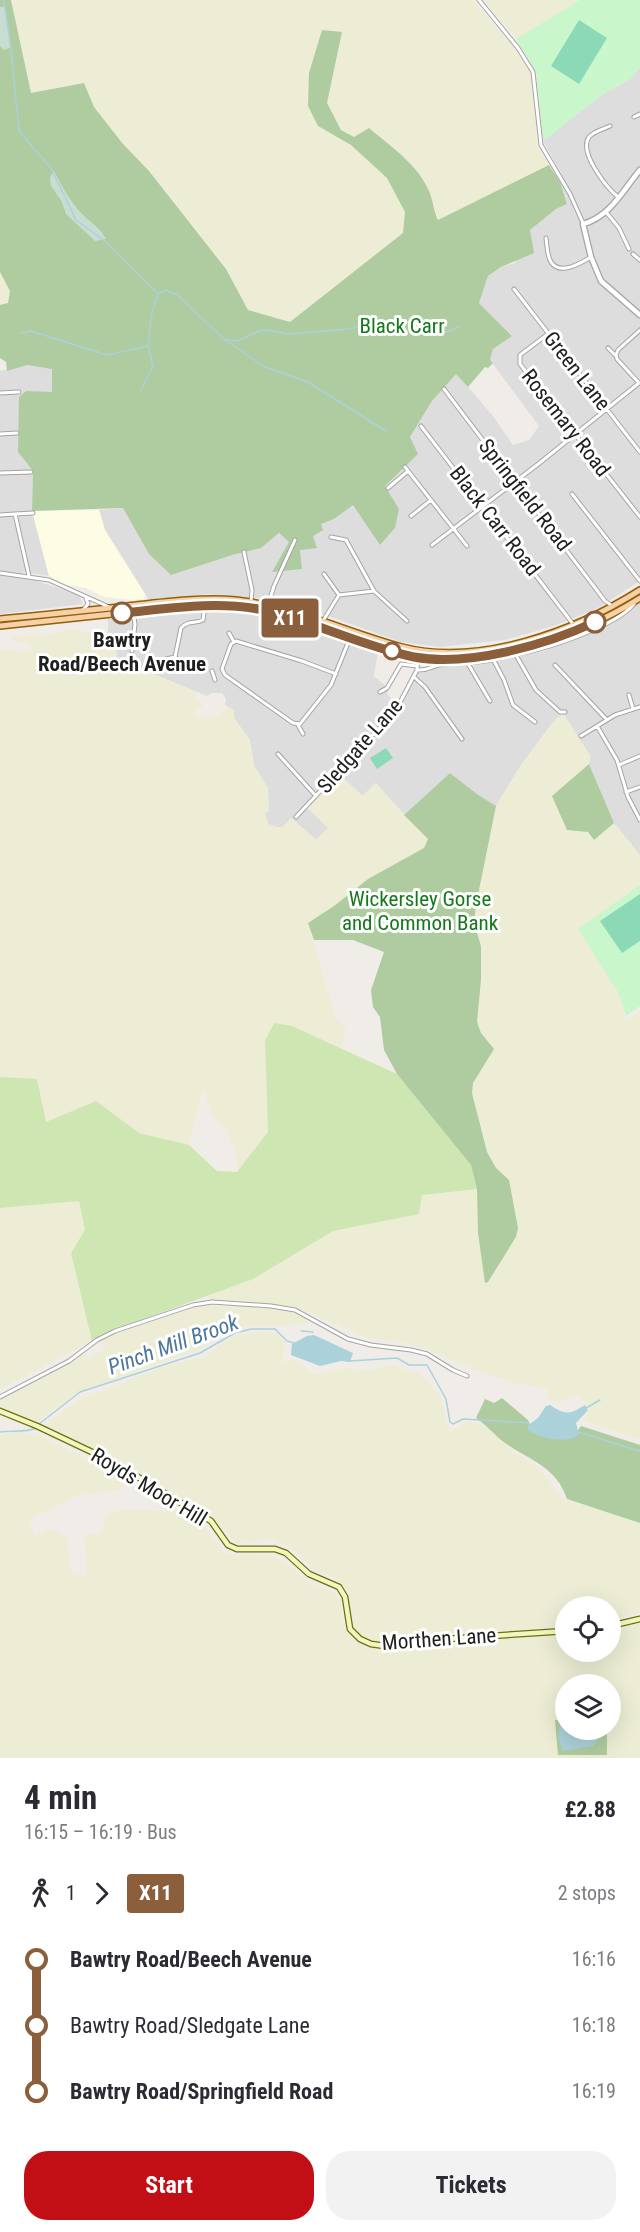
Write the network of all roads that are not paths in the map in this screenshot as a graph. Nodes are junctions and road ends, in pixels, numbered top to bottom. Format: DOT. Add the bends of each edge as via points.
graph roads {
  1 [pos="479,0"];
  2 [pos="640,114"];
  3 [pos="634,117"];
  4 [pos="610,126"];
  5 [pos="640,170"];
  6 [pos="618,197"];
  7 [pos="606,213"];
  8 [pos="584,224"];
  9 [pos="546,238"];
  10 [pos="629,249"];
  11 [pos="633,254"];
  12 [pos="591,257"];
  13 [pos="640,260"];
  14 [pos="514,289"];
  15 [pos="640,315"];
  16 [pos="640,330"];
  17 [pos="548,334"];
  18 [pos="608,348"];
  19 [pos="616,355"];
  20 [pos="640,384"];
  21 [pos="444,389"];
  22 [pos="19,392"];
  23 [pos="0,393"];
  24 [pos="607,410"];
  25 [pos="421,426"];
  26 [pos="17,433"];
  27 [pos="0,434"];
  28 [pos="575,435"];
  29 [pos="640,452"];
  30 [pos="31,472"];
  31 [pos="0,473"];
  32 [pos="515,481"];
  33 [pos="388,488"];
  34 [pos="572,494"];
  35 [pos="431,500"];
  36 [pos="483,506"];
  37 [pos="33,513"];
  38 [pos="15,514"];
  39 [pos="0,515"];
  40 [pos="411,516"];
  41 [pos="640,517"];
  42 [pos="453,529"];
  43 [pos="331,537"];
  44 [pos="294,540"];
  45 [pos="432,545"];
  46 [pos="467,546"];
  47 [pos="244,552"];
  48 [pos="0,573"];
  49 [pos="324,574"];
  50 [pos="29,576"];
  51 [pos="639,580"];
  52 [pos="640,590"];
  53 [pos="374,591"];
  54 [pos="83,595"];
  55 [pos="339,595"];
  56 [pos="639,599"];
  57 [pos="605,601"];
  58 [pos="205,602"];
  59 [pos="251,602"];
  60 [pos="268,605"];
  61 [pos="615,606"];
  62 [pos="112,608"];
  63 [pos="79,611"];
  64 [pos="133,612"];
  65 [pos="602,612"];
  66 [pos="568,617"];
  67 [pos="0,619"];
  68 [pos="322,621"];
  69 [pos="407,621"];
  70 [pos="0,626"];
  71 [pos="341,627"];
  72 [pos="575,628"];
  73 [pos="563,631"];
  74 [pos="229,634"];
  75 [pos="363,634"];
  76 [pos="350,638"];
  77 [pos="133,642"];
  78 [pos="234,642"];
  79 [pos="143,646"];
  80 [pos="375,646"];
  81 [pos="132,651"];
  82 [pos="514,652"];
  83 [pos="176,657"];
  84 [pos="417,657"];
  85 [pos="166,659"];
  86 [pos="493,659"];
  87 [pos="467,662"];
  88 [pos="182,664"];
  89 [pos="555,665"];
  90 [pos="417,668"];
  91 [pos="222,672"];
  92 [pos="336,674"];
  93 [pos="414,677"];
  94 [pos="215,680"];
  95 [pos="380,692"];
  96 [pos="629,695"];
  97 [pos="490,701"];
  98 [pos="640,707"];
  99 [pos="633,709"];
  100 [pos="566,712"];
  101 [pos="607,720"];
  102 [pos="535,722"];
  103 [pos="297,725"];
  104 [pos="597,726"];
  105 [pos="303,734"];
  106 [pos="580,736"];
  107 [pos="462,739"];
  108 [pos="278,754"];
  109 [pos="640,756"];
  110 [pos="619,765"];
  111 [pos="640,787"];
  112 [pos="626,792"];
  113 [pos="316,796"];
  114 [pos="296,817"];
  115 [pos="640,820"];
  116 [pos="467,1376"];
  117 [pos="0,1397"];
  118 [pos="0,1411"];
  119 [pos="345,1597"];
  120 [pos="640,1619"];
  121 [pos="621,1623"];
  122 [pos="555,1632"];
  1 -- 8 [label="street" via="533,72 541,145"];
  2 -- 3 [label="street"];
  4 -- 6 [label="street" via="593,134 587,146 600,179"];
  5 -- 6 [label="street"];
  6 -- 7 [label="street"];
  7 -- 8 [label="street"];
  7 -- 10 [label="street"];
  8 -- 12 [label="street"];
  9 -- 12 [label="street" via="555,266 568,267"];
  11 -- 13 [label="street"];
  12 -- 15 [label="street" via="605,285"];
  14 -- 17 [label="street, Green Lane"];
  16 -- 19 [label="street"];
  17 -- 24 [label="street, Green Lane"];
  17 -- 28 [label="street, Rosemary Road" via="522,353 519,361"];
  18 -- 19 [label="street"];
  19 -- 20 [label="street"];
  20 -- 24 [label="street"];
  21 -- 32 [label="street, Springfield Road"];
  22 -- 23 [label="street"];
  24 -- 28 [label="street"];
  24 -- 29 [label="street, Green Lane"];
  25 -- 36 [label="street, Black Carr Road"];
  26 -- 27 [label="street"];
  28 -- 32 [label="street"];
  28 -- 41 [label="street, Rosemary Road"];
  30 -- 31 [label="street"];
  32 -- 36 [label="street"];
  32 -- 57 [label="street, Springfield Road"];
  33 -- 35 [label="street" via="406,469"];
  34 -- 51 [label="street"];
  35 -- 40 [label="street"];
  35 -- 42 [label="street"];
  36 -- 42 [label="street"];
  36 -- 66 [label="street, Black Carr Road"];
  37 -- 38 [label="street"];
  38 -- 39 [label="street"];
  38 -- 50 [label="street"];
  42 -- 45 [label="street"];
  42 -- 46 [label="street"];
  43 -- 53 [label="street" via="346,540"];
  44 -- 60 [label="street"];
  47 -- 59 [label="street"];
  48 -- 50 [label="street"];
  49 -- 55 [label="street"];
  50 -- 54 [label="street"];
  52 -- 61 [label="main road"];
  53 -- 55 [label="street"];
  53 -- 69 [label="street"];
  54 -- 62 [label="street"];
  54 -- 63 [label="street" via="88,604"];
  55 -- 68 [label="street"];
  56 -- 72 [label="main road" via="609,616"];
  56 -- 82 [label="street" via="628,611 600,626 554,644"];
  57 -- 61 [label="street, Springfield Road"];
  57 -- 65 [label="street"];
  58 -- 59 [label="main road"];
  58 -- 62 [label="main road"];
  58 -- 64 [label="main road"];
  58 -- 76 [label="main road" via="288,617"];
  58 -- 83 [label="street" via="203,620 188,622 181,628"];
  59 -- 60 [label="main road"];
  60 -- 68 [label="main road"];
  61 -- 65 [label="main road"];
  62 -- 63 [label="main road"];
  63 -- 67 [label="main road"];
  64 -- 70 [label="main road"];
  64 -- 77 [label="street"];
  65 -- 72 [label="main road"];
  66 -- 72 [label="street, Black Carr Road"];
  66 -- 73 [label="street"];
  68 -- 71 [label="main road"];
  71 -- 75 [label="main road"];
  71 -- 76 [label="street"];
  72 -- 73 [label="main road"];
  73 -- 75 [label="main road" via="498,647 444,652 410,649"];
  73 -- 82 [label="main road"];
  74 -- 78 [label="street"];
  75 -- 80 [label="main road" via="362,639"];
  76 -- 80 [label="main road"];
  76 -- 92 [label="street"];
  77 -- 79 [label="street"];
  77 -- 81 [label="street"];
  78 -- 91 [label="street"];
  78 -- 92 [label="street"];
  80 -- 84 [label="main road"];
  82 -- 84 [label="main road" via="460,658"];
  82 -- 86 [label="street"];
  82 -- 100 [label="street" via="536,690 560,712"];
  83 -- 85 [label="street"];
  83 -- 88 [label="street"];
  84 -- 90 [label="street"];
  86 -- 87 [label="street"];
  86 -- 102 [label="street" via="513,705"];
  87 -- 90 [label="street" via="439,665 427,671"];
  87 -- 97 [label="street"];
  89 -- 101 [label="street"];
  90 -- 93 [label="street, Sledgate Lane"];
  90 -- 95 [label="street" via="401,664 387,688"];
  91 -- 94 [label="street" via="212,672"];
  91 -- 103 [label="street"];
  92 -- 103 [label="street"];
  93 -- 107 [label="street"];
  93 -- 113 [label="street, Sledgate Lane" via="396,710"];
  96 -- 99 [label="street"];
  98 -- 99 [label="street"];
  99 -- 101 [label="street"];
  101 -- 104 [label="street"];
  103 -- 105 [label="street"];
  104 -- 106 [label="street"];
  104 -- 110 [label="street"];
  108 -- 113 [label="street"];
  109 -- 110 [label="street"];
  110 -- 112 [label="street"];
  111 -- 112 [label="street"];
  112 -- 115 [label="street"];
  113 -- 114 [label="street, Sledgate Lane"];
  116 -- 117 [label="street" via="419,1352 348,1339 295,1310 212,1302 115,1331 69,1361"];
  118 -- 119 [label="main road, Royds Moor Hill" via="113,1462 211,1521 228,1545 282,1551 309,1574 335,1584"];
  119 -- 122 [label="main road, Morthen Lane" via="350,1629 360,1639 377,1646"];
  120 -- 121 [label="main road"];
}
